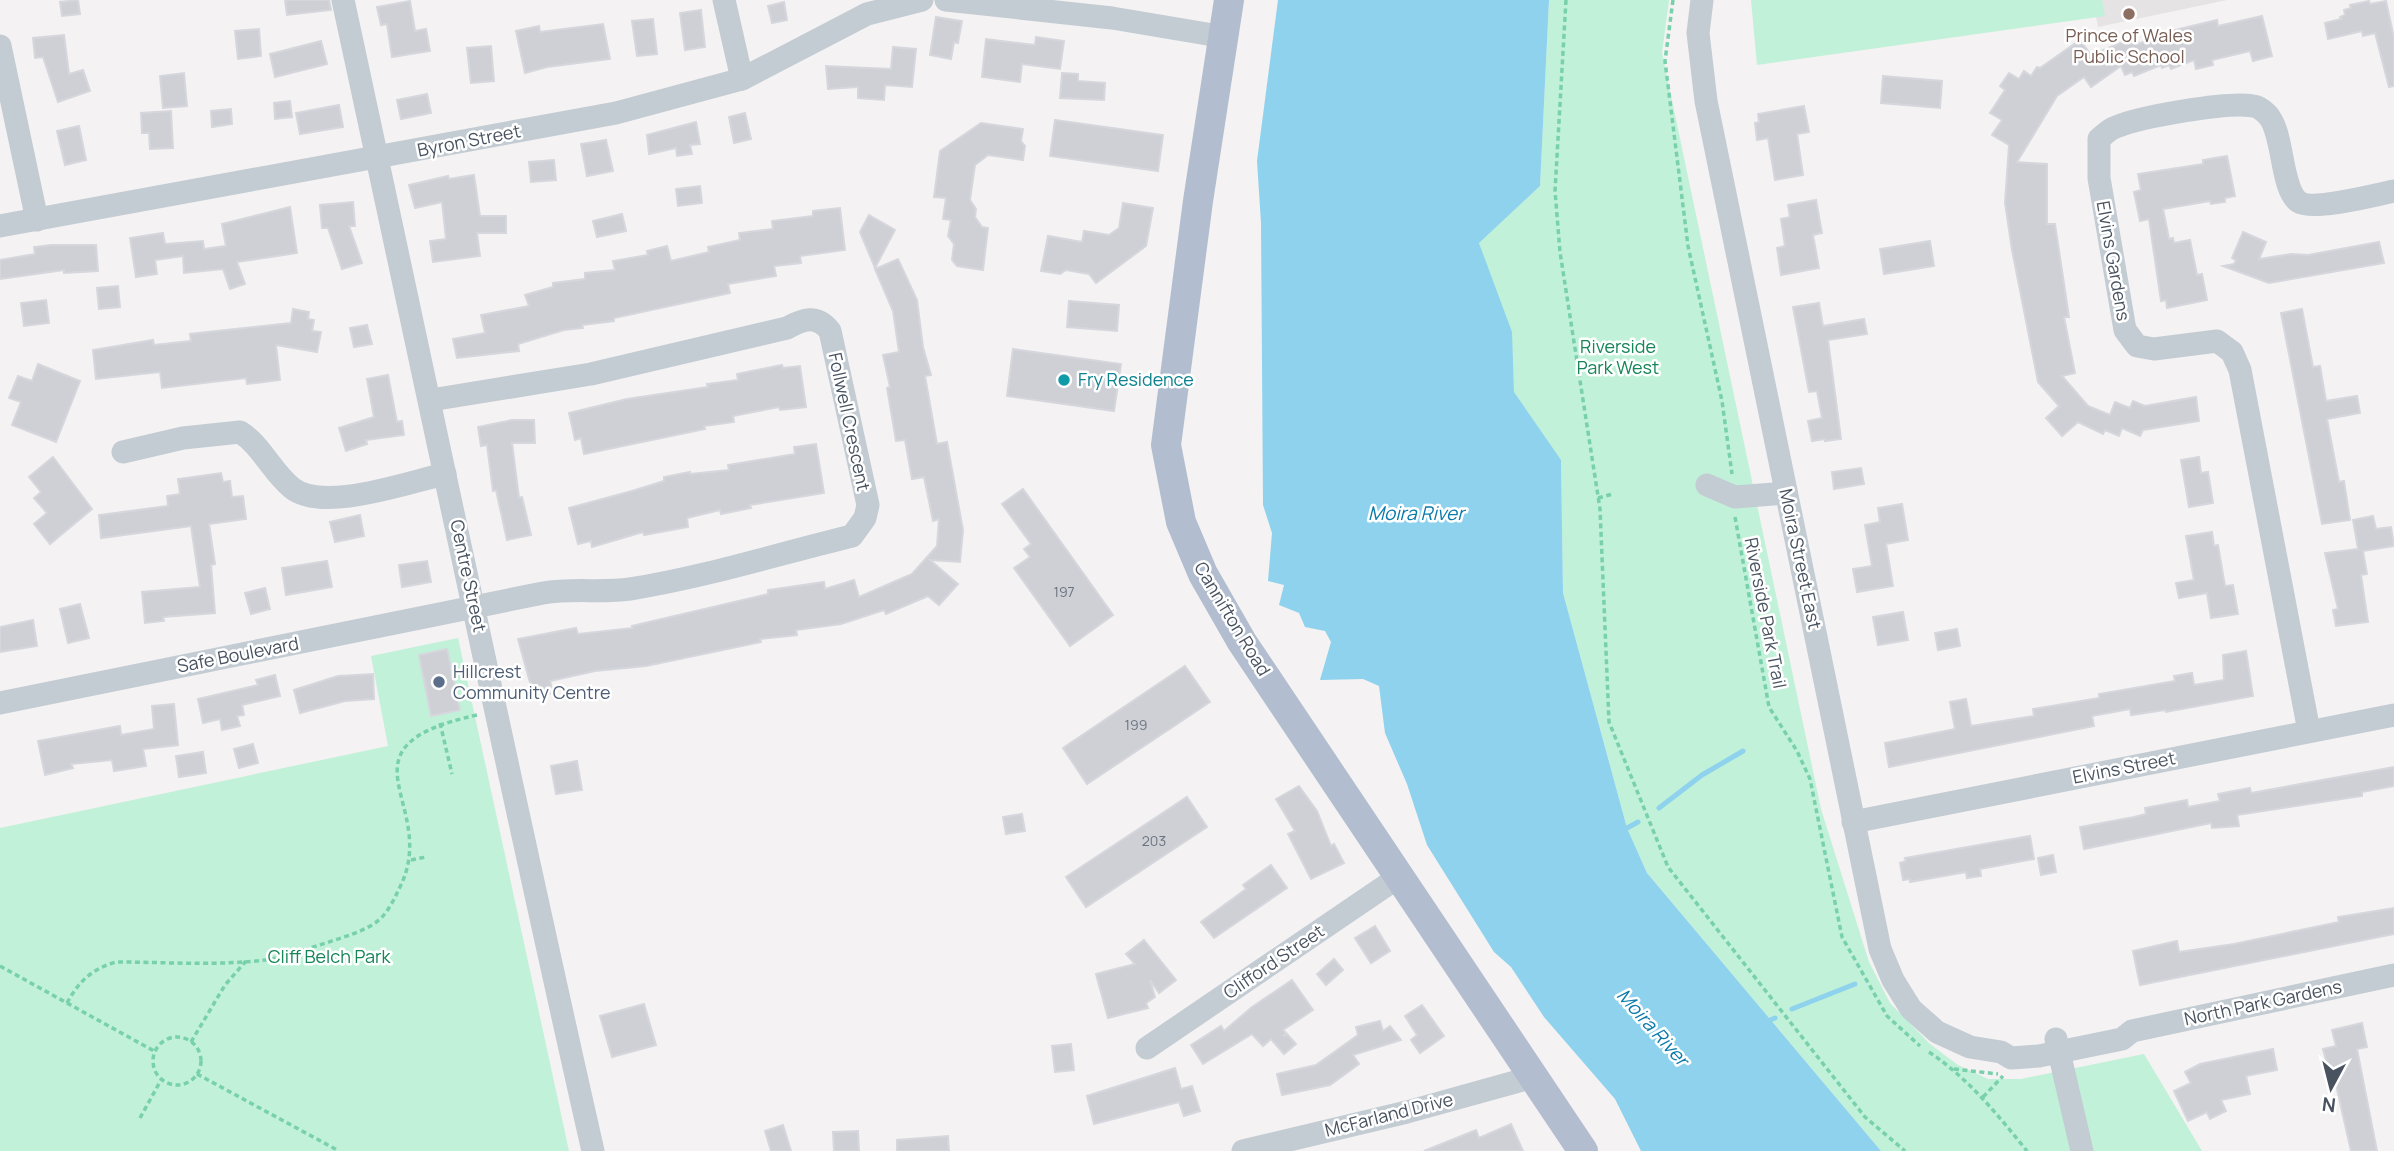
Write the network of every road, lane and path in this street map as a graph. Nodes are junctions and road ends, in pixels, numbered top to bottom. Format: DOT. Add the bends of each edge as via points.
graph roads {
  1 [pos="343,0"];
  2 [pos="724,0"];
  3 [pos="922,0"];
  4 [pos="946,0"];
  5 [pos="1229,0"];
  6 [pos="1566,0"];
  7 [pos="1673,0"];
  8 [pos="1702,0"];
  9 [pos="1225,37"];
  10 [pos="0,46"];
  11 [pos="741,79"];
  12 [pos="377,159"];
  13 [pos="2394,191"];
  14 [pos="37,220"];
  15 [pos="0,226"];
  16 [pos="432,400"];
  17 [pos="123,452"];
  18 [pos="445,474"];
  19 [pos="1707,485"];
  20 [pos="1786,493"];
  21 [pos="1613,494"];
  22 [pos="1735,497"];
  23 [pos="1598,498"];
  24 [pos="475,607"];
  25 [pos="0,703"];
  26 [pos="477,715"];
  27 [pos="2394,715"];
  28 [pos="440,723"];
  29 [pos="2309,731"];
  30 [pos="452,774"];
  31 [pos="1853,822"];
  32 [pos="426,857"];
  33 [pos="411,860"];
  34 [pos="1400,876"];
  35 [pos="246,961"];
  36 [pos="0,966"];
  37 [pos="2394,975"];
  38 [pos="67,1003"];
  39 [pos="191,1042"];
  40 [pos="2057,1045"];
  41 [pos="1147,1048"];
  42 [pos="154,1051"];
  43 [pos="198,1074"];
  44 [pos="2005,1074"];
  45 [pos="1533,1077"];
  46 [pos="161,1080"];
  47 [pos="1983,1097"];
  48 [pos="140,1118"];
  49 [pos="339,1151"];
  50 [pos="593,1151"];
  51 [pos="1243,1151"];
  52 [pos="1583,1151"];
  53 [pos="1905,1151"];
  54 [pos="2027,1151"];
  55 [pos="2082,1151"];
  1 -- 12 [label="street, Centre Street"];
  2 -- 11 [label="street"];
  3 -- 11 [label="street, Byron Street" via="867,14"];
  4 -- 9 [label="street" via="1112,18"];
  5 -- 9 [label="main road, Cannifton Road"];
  6 -- 23 [label="path" via="1555,191 1560,252"];
  7 -- 22 [label="path, Riverside Park Trail" via="1665,61 1688,246 1723,401"];
  8 -- 20 [label="street, Moira Street East" via="1698,33 1701,69"];
  9 -- 34 [label="main road, Cannifton Road" via="1198,201 1167,445 1181,522 1203,574 1242,642"];
  10 -- 14 [label="street"];
  11 -- 12 [label="street, Byron Street" via="616,113"];
  12 -- 14 [label="street, Byron Street"];
  12 -- 16 [label="street, Centre Street"];
  13 -- 29 [label="street, Elvins Gardens" via="2301,204 2292,195 2269,117 2255,106 2131,121 2099,139 2099,178 2125,330 2137,345 2154,349 2217,341 2232,352 2239,370"];
  14 -- 15 [label="street, Byron Street"];
  16 -- 18 [label="street, Centre Street"];
  16 -- 24 [label="street, Follwell Crescent" via="591,374 816,320 830,331 865,493 865,518 852,536 630,589 567,589"];
  17 -- 18 [label="street" via="183,438 240,432 292,488 332,499"];
  18 -- 24 [label="street, Centre Street"];
  19 -- 22 [label="street"];
  20 -- 22 [label="street"];
  20 -- 31 [label="street, Moira Street East"];
  21 -- 23 [label="path"];
  22 -- 47 [label="path, Riverside Park Trail" via="1735,528 1769,707 1810,779 1842,937 1887,1016"];
  23 -- 53 [label="path" via="1609,722 1668,867 1865,1117"];
  24 -- 25 [label="street, Safe Boulevard"];
  24 -- 50 [label="street, Centre Street"];
  26 -- 28 [label="path"];
  27 -- 29 [label="street, Elvins Street"];
  28 -- 30 [label="path"];
  28 -- 33 [label="path" via="416,735 400,753 398,773"];
  29 -- 31 [label="street, Elvins Street"];
  31 -- 40 [label="street, Moira Street East" via="1880,949 1911,1009 1937,1032 1970,1047 2001,1052 2010,1045"];
  32 -- 33 [label="path"];
  33 -- 35 [label="path" via="388,909 375,923 280,957"];
  34 -- 41 [label="street, Clifford Street"];
  34 -- 45 [label="main road, Cannifton Road"];
  35 -- 38 [label="path" via="116,962 86,976"];
  35 -- 39 [label="path" via="225,985"];
  36 -- 38 [label="path"];
  37 -- 40 [label="street, North Park Gardens" via="2132,1031 2119,1026"];
  38 -- 42 [label="path"];
  39 -- 42 [label="path" via="174,1037"];
  39 -- 43 [label="path" via="201,1056"];
  40 -- 55 [label="street"];
  42 -- 46 [label="path" via="153,1067"];
  43 -- 46 [label="path" via="185,1084"];
  43 -- 49 [label="path"];
  44 -- 47 [label="path"];
  45 -- 51 [label="street, McFarland Drive"];
  45 -- 52 [label="main road, Cannifton Road"];
  46 -- 48 [label="path"];
  47 -- 54 [label="path, Riverside Park Trail"];
}
